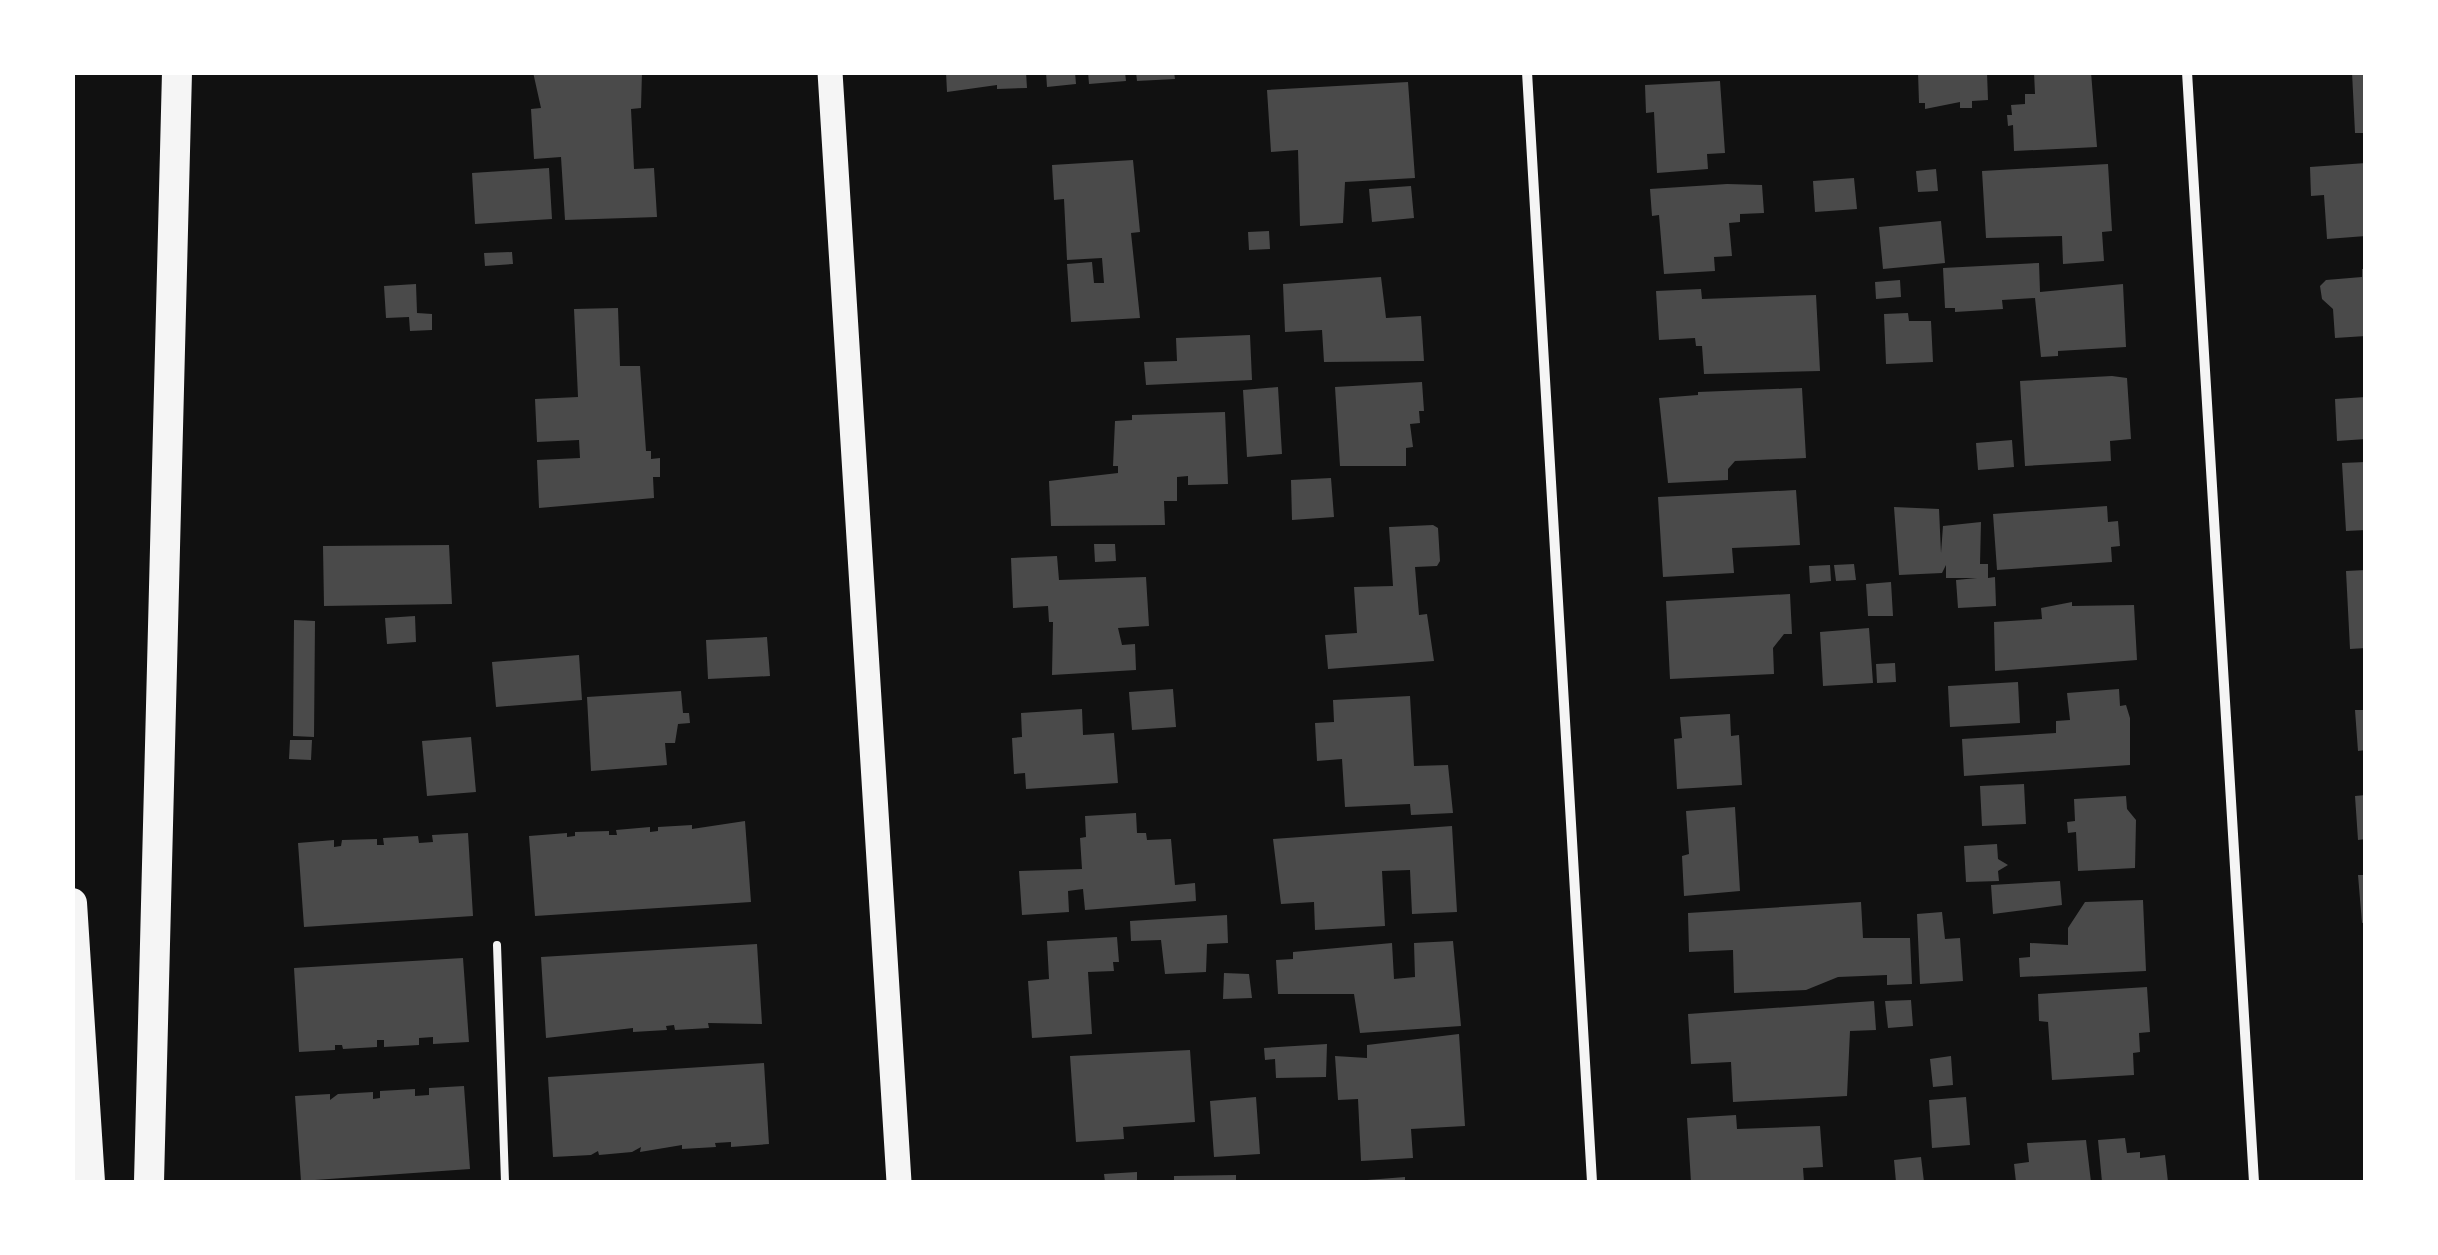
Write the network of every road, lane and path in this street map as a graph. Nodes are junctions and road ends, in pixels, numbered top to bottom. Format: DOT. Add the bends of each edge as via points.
graph roads {
  1 [pos="177,72"];
  2 [pos="830,72"];
  3 [pos="1527,72"];
  4 [pos="2187,72"];
  5 [pos="72,903"];
  6 [pos="497,945"];
  7 [pos="90,1182"];
  8 [pos="149,1182"];
  9 [pos="505,1182"];
  10 [pos="900,1182"];
  11 [pos="1592,1182"];
  12 [pos="2254,1182"];
  1 -- 8 [label="highway"];
  2 -- 10 [label="main road"];
  3 -- 11 [label="street"];
  4 -- 12 [label="street"];
  5 -- 7 [label="highway"];
  6 -- 9 [label="lane"];
}
